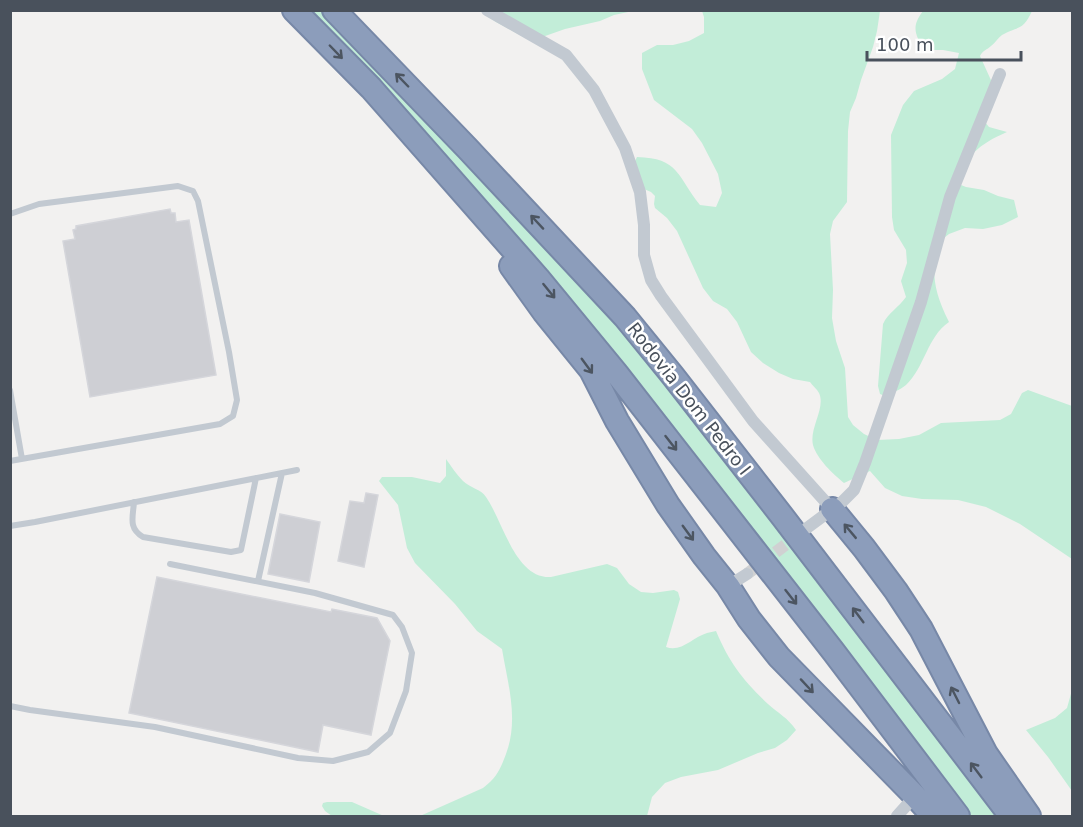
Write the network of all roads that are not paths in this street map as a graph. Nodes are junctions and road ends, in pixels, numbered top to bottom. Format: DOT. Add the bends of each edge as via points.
graph roads {
  1 [pos="294,10"];
  2 [pos="334,10"];
  3 [pos="487,10"];
  4 [pos="1000,74"];
  5 [pos="371,88"];
  6 [pos="10,214"];
  7 [pos="10,390"];
  8 [pos="22,459"];
  9 [pos="10,461"];
  10 [pos="297,470"];
  11 [pos="282,473"];
  12 [pos="256,478"];
  13 [pos="134,502"];
  14 [pos="832,509"];
  15 [pos="10,526"];
  16 [pos="807,528"];
  17 [pos="170,564"];
  18 [pos="258,581"];
  19 [pos="10,706"];
  20 [pos="915,796"];
  21 [pos="897,816"];
  22 [pos="933,816"];
  23 [pos="958,816"];
  24 [pos="1011,816"];
  25 [pos="1029,816"];
  1 -- 5 [label="highway, one-way"];
  24 -- 2 [label="highway, Rodovia Dom Pedro I, one-way" via="625,317"];
  3 -- 14 [label="street" via="566,55 594,90 625,148 640,192 644,255 651,280 753,420"];
  4 -- 14 [label="street" via="951,197 921,302 865,464 854,490"];
  5 -- 20 [label="highway, one-way" via="591,370 668,505 704,556 738,580 749,619 779,657"];
  5 -- 23 [label="highway, one-way" via="617,374"];
  6 -- 8 [label="lane" via="39,204 178,186 193,191 237,400 233,416 220,424"];
  7 -- 8 [label="lane"];
  8 -- 9 [label="lane"];
  10 -- 11 [label="lane"];
  11 -- 12 [label="lane"];
  11 -- 18 [label="lane"];
  12 -- 13 [label="lane"];
  12 -- 13 [label="lane" via="241,549 231,552 142,537 132,526"];
  13 -- 15 [label="lane"];
  14 -- 16 [label="street"];
  25 -- 14 [label="highway, one-way" via="986,754 921,628"];
  17 -- 18 [label="lane"];
  18 -- 19 [label="lane" via="393,615 402,627 412,653 406,691 390,733 368,752 333,761 298,758 155,727"];
  20 -- 21 [label="street"];
  20 -- 22 [label="highway"];
}
